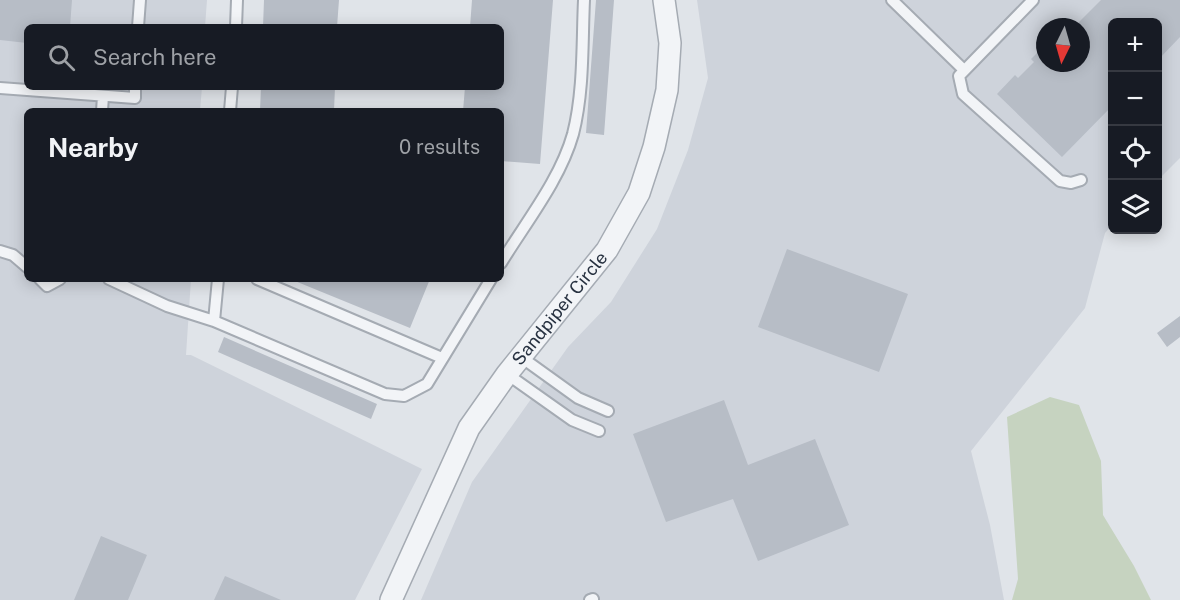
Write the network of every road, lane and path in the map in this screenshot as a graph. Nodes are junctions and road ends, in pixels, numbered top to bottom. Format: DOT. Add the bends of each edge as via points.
graph roads {
  1 [pos="140,0"];
  2 [pos="237,0"];
  3 [pos="584,0"];
  4 [pos="664,0"];
  5 [pos="892,0"];
  6 [pos="1033,0"];
  7 [pos="138,24"];
  8 [pos="236,24"];
  9 [pos="964,70"];
  10 [pos="0,88"];
  11 [pos="24,90"];
  12 [pos="26,90"];
  13 [pos="135,90"];
  14 [pos="232,90"];
  15 [pos="103,96"];
  16 [pos="102,108"];
  17 [pos="230,108"];
  18 [pos="1080,180"];
  19 [pos="0,251"];
  20 [pos="504,258"];
  21 [pos="24,264"];
  22 [pos="115,282"];
  23 [pos="218,282"];
  24 [pos="264,282"];
  25 [pos="489,282"];
  26 [pos="214,321"];
  27 [pos="520,357"];
  28 [pos="442,358"];
  29 [pos="507,374"];
  30 [pos="608,411"];
  31 [pos="599,431"];
  32 [pos="391,600"];
  1 -- 7 [label="lane"];
  2 -- 8 [label="lane"];
  3 -- 20 [label="lane" via="573,134 554,177"];
  4 -- 27 [label="street, Sandpiper Circle" via="670,43 667,90 639,193 607,250"];
  5 -- 9 [label="lane"];
  6 -- 9 [label="lane"];
  9 -- 18 [label="lane" via="959,76 963,94 1060,181"];
  10 -- 11 [label="lane"];
  12 -- 15 [label="lane"];
  13 -- 15 [label="lane" via="135,98"];
  14 -- 17 [label="lane"];
  15 -- 16 [label="lane"];
  19 -- 21 [label="lane"];
  22 -- 26 [label="lane" via="166,306"];
  23 -- 26 [label="lane"];
  24 -- 28 [label="lane"];
  25 -- 28 [label="lane"];
  26 -- 28 [label="lane" via="385,394 404,396 427,384"];
  27 -- 29 [label="street, Sandpiper Circle"];
  27 -- 30 [label="lane" via="578,398"];
  29 -- 31 [label="lane" via="572,420"];
  29 -- 32 [label="street, Sandpiper Circle" via="469,428"];
}
